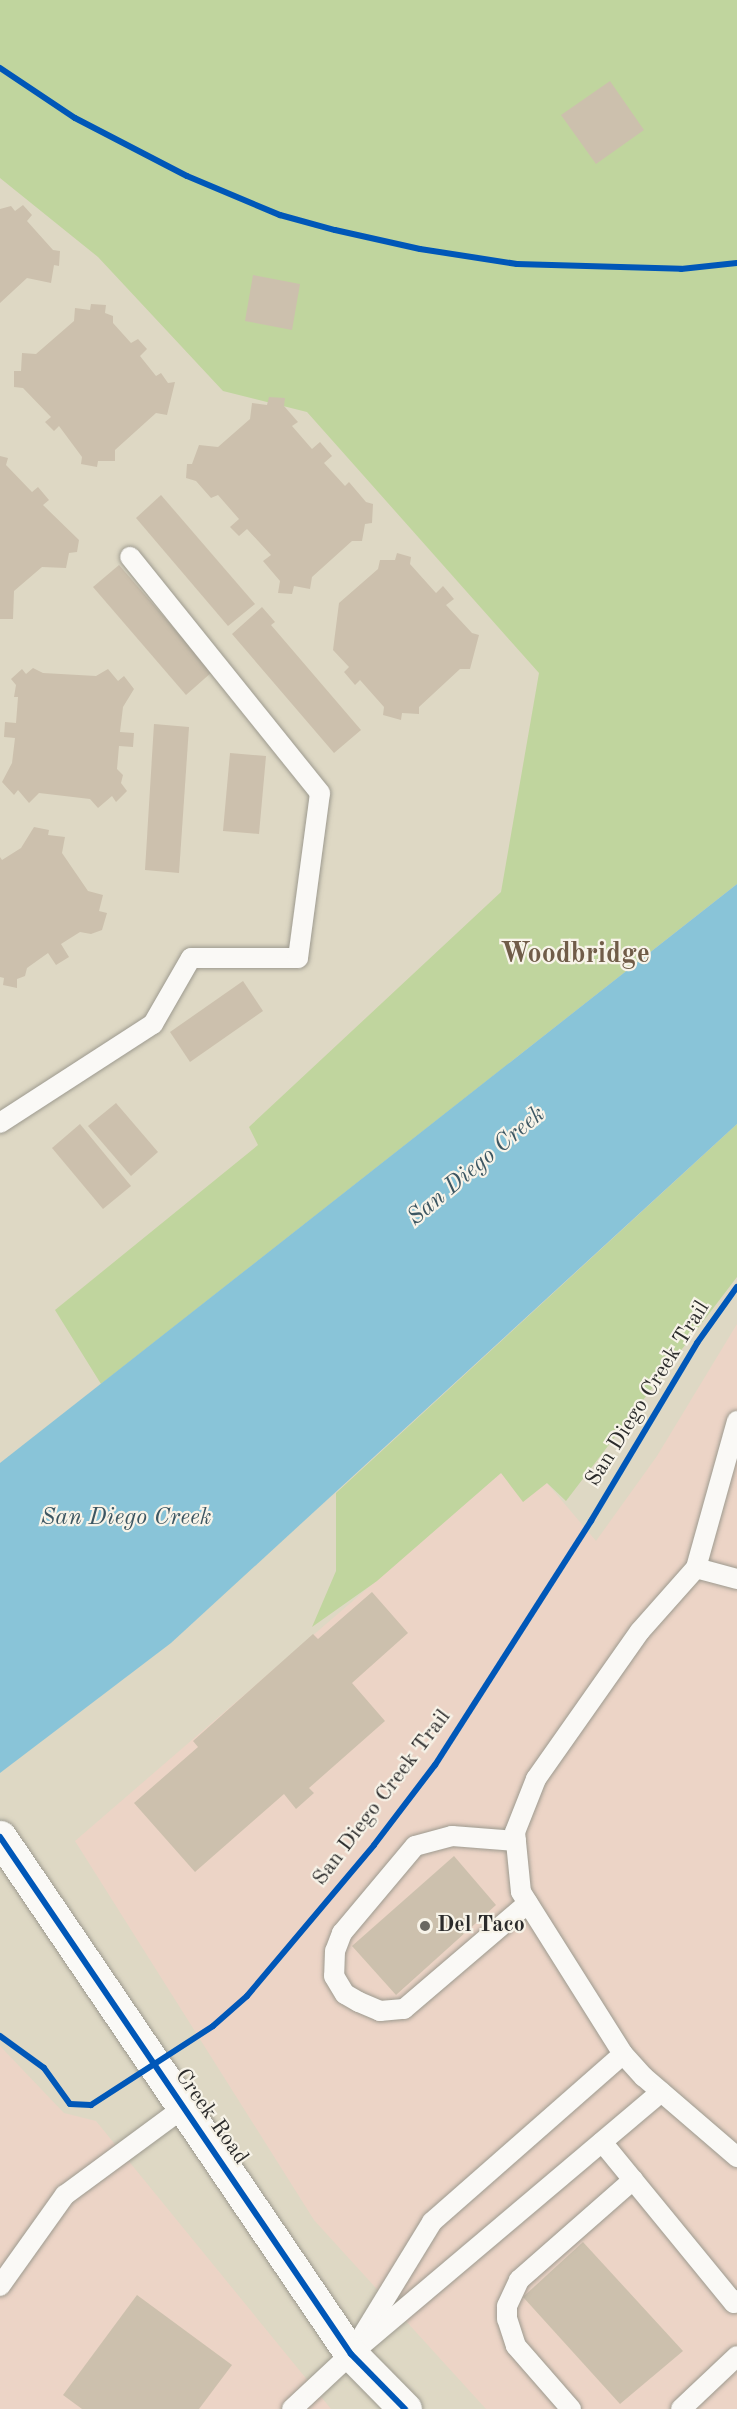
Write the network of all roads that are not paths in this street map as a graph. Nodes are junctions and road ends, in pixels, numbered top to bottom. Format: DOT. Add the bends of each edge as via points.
graph roads {
  1 [pos="130,557"];
  2 [pos="0,1123"];
  3 [pos="737,1421"];
  4 [pos="696,1568"];
  5 [pos="737,1579"];
  6 [pos="0,1837"];
  7 [pos="516,1841"];
  8 [pos="528,1903"];
  9 [pos="624,2054"];
  10 [pos="661,2092"];
  11 [pos="183,2108"];
  12 [pos="602,2142"];
  13 [pos="737,2157"];
  14 [pos="633,2180"];
  15 [pos="0,2286"];
  16 [pos="736,2304"];
  17 [pos="351,2354"];
  18 [pos="737,2356"];
  19 [pos="292,2409"];
  20 [pos="405,2409"];
  21 [pos="571,2409"];
  22 [pos="681,2409"];
  1 -- 2 [label="lane" via="320,793 297,958 191,958 153,1024"];
  3 -- 4 [label="lane"];
  4 -- 5 [label="lane"];
  4 -- 7 [label="lane" via="640,1631 536,1779 515,1832"];
  6 -- 11 [label="street, Creek Road"];
  7 -- 8 [label="lane" via="521,1892"];
  7 -- 8 [label="lane" via="452,1836 415,1846 342,1933 335,1951 334,1976 345,1994 359,2002 380,2011 404,2009"];
  8 -- 9 [label="lane"];
  9 -- 10 [label="lane"];
  9 -- 17 [label="lane" via="432,2222"];
  10 -- 12 [label="lane"];
  10 -- 13 [label="lane"];
  11 -- 15 [label="lane" via="65,2195"];
  11 -- 17 [label="street, Creek Road"];
  12 -- 14 [label="lane"];
  12 -- 17 [label="lane"];
  14 -- 16 [label="lane"];
  14 -- 21 [label="lane" via="519,2280 507,2306 516,2346"];
  17 -- 19 [label="lane"];
  17 -- 20 [label="street, Creek Road"];
  18 -- 22 [label="lane"];
}
